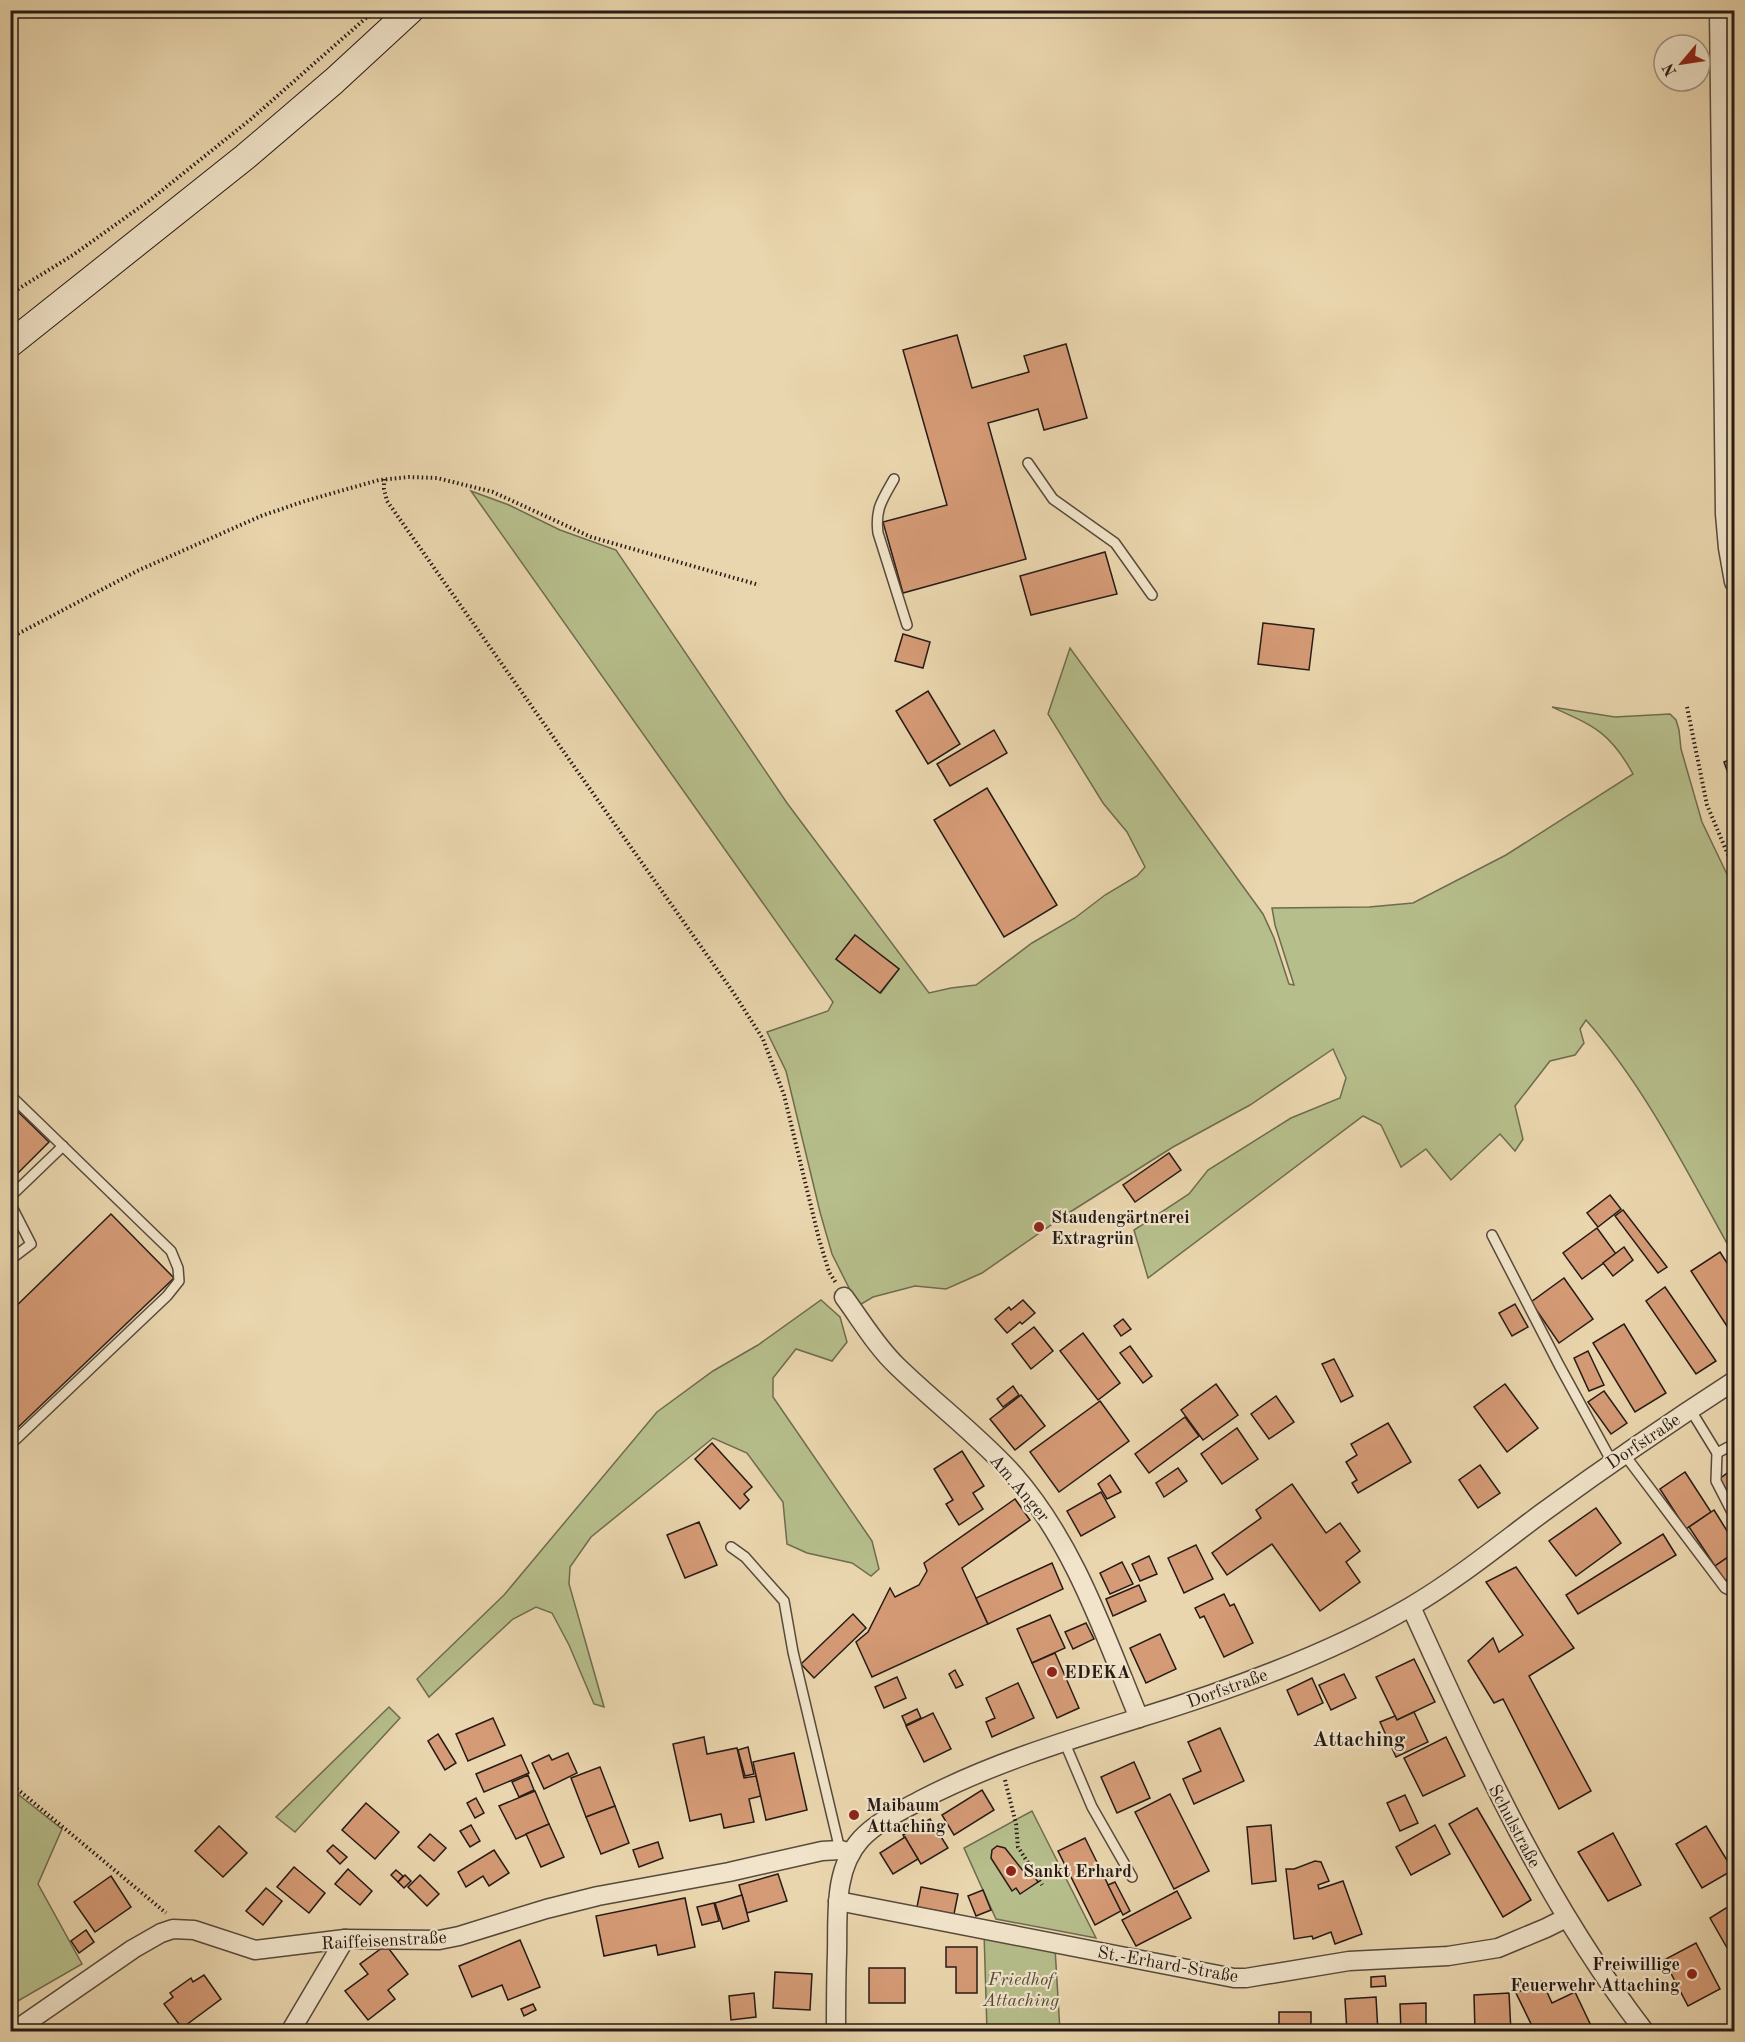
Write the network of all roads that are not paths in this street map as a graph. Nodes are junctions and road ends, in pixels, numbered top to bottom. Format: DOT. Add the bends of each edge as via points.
graph roads {
  1 [pos="411,10"];
  2 [pos="1719,10"];
  3 [pos="10,344"];
  4 [pos="1028,463"];
  5 [pos="894,479"];
  6 [pos="1734,582"];
  7 [pos="1152,595"];
  8 [pos="907,625"];
  9 [pos="10,1095"];
  10 [pos="63,1146"];
  11 [pos="10,1197"];
  12 [pos="10,1203"];
  13 [pos="1492,1235"];
  14 [pos="10,1260"];
  15 [pos="844,1297"];
  16 [pos="1734,1381"];
  17 [pos="1690,1409"];
  18 [pos="1734,1444"];
  19 [pos="10,1445"];
  20 [pos="1717,1453"];
  21 [pos="1618,1458"];
  22 [pos="1734,1516"];
  23 [pos="731,1547"];
  24 [pos="1734,1590"];
  25 [pos="1411,1606"];
  26 [pos="1139,1718"];
  27 [pos="1064,1741"];
  28 [pos="845,1851"];
  29 [pos="1132,1877"];
  30 [pos="838,1901"];
  31 [pos="1566,1917"];
  32 [pos="345,1939"];
  33 [pos="13,2031"];
  34 [pos="290,2031"];
  35 [pos="836,2031"];
  36 [pos="1645,2031"];
  1 -- 3 [label="main road" via="246,157"];
  2 -- 6 [label="street" via="1725,514"];
  4 -- 7 [label="lane" via="1053,499 1115,543"];
  5 -- 8 [label="lane" via="879,504 876,518"];
  9 -- 10 [label="lane"];
  10 -- 11 [label="lane"];
  10 -- 19 [label="lane" via="171,1251 179,1281"];
  12 -- 14 [label="lane" via="31,1244"];
  13 -- 21 [label="lane" via="1559,1365"];
  15 -- 26 [label="street, Am Anger" via="882,1350 1008,1469 1047,1518 1079,1575"];
  16 -- 17 [label="street, Dorfstraße"];
  17 -- 20 [label="lane"];
  17 -- 21 [label="street, Dorfstraße"];
  18 -- 20 [label="lane"];
  20 -- 22 [label="lane" via="1716,1481"];
  21 -- 24 [label="lane" via="1725,1588"];
  21 -- 25 [label="street, Dorfstraße"];
  23 -- 28 [label="lane" via="746,1557 784,1601 793,1652"];
  25 -- 26 [label="street, Dorfstraße" via="1306,1658"];
  25 -- 31 [label="street, Schulstraße" via="1488,1774"];
  26 -- 27 [label="street, Dorfstraße"];
  27 -- 28 [label="street, Dorfstraße" via="943,1789 884,1819"];
  27 -- 29 [label="lane" via="1092,1807"];
  28 -- 30 [label="street, Dorfstraße"];
  28 -- 32 [label="street, Raiffeisenstraße" via="822,1851 570,1902 449,1938"];
  30 -- 31 [label="street, St.-Erhard-Straße" via="1234,1978 1349,1961 1448,1956 1498,1948"];
  30 -- 35 [label="street, Dorfstraße"];
  31 -- 36 [label="street, Schulstraße"];
  32 -- 33 [label="street, Raiffeisenstraße" via="255,1950 173,1929 133,1949"];
  32 -- 34 [label="street"];
}
